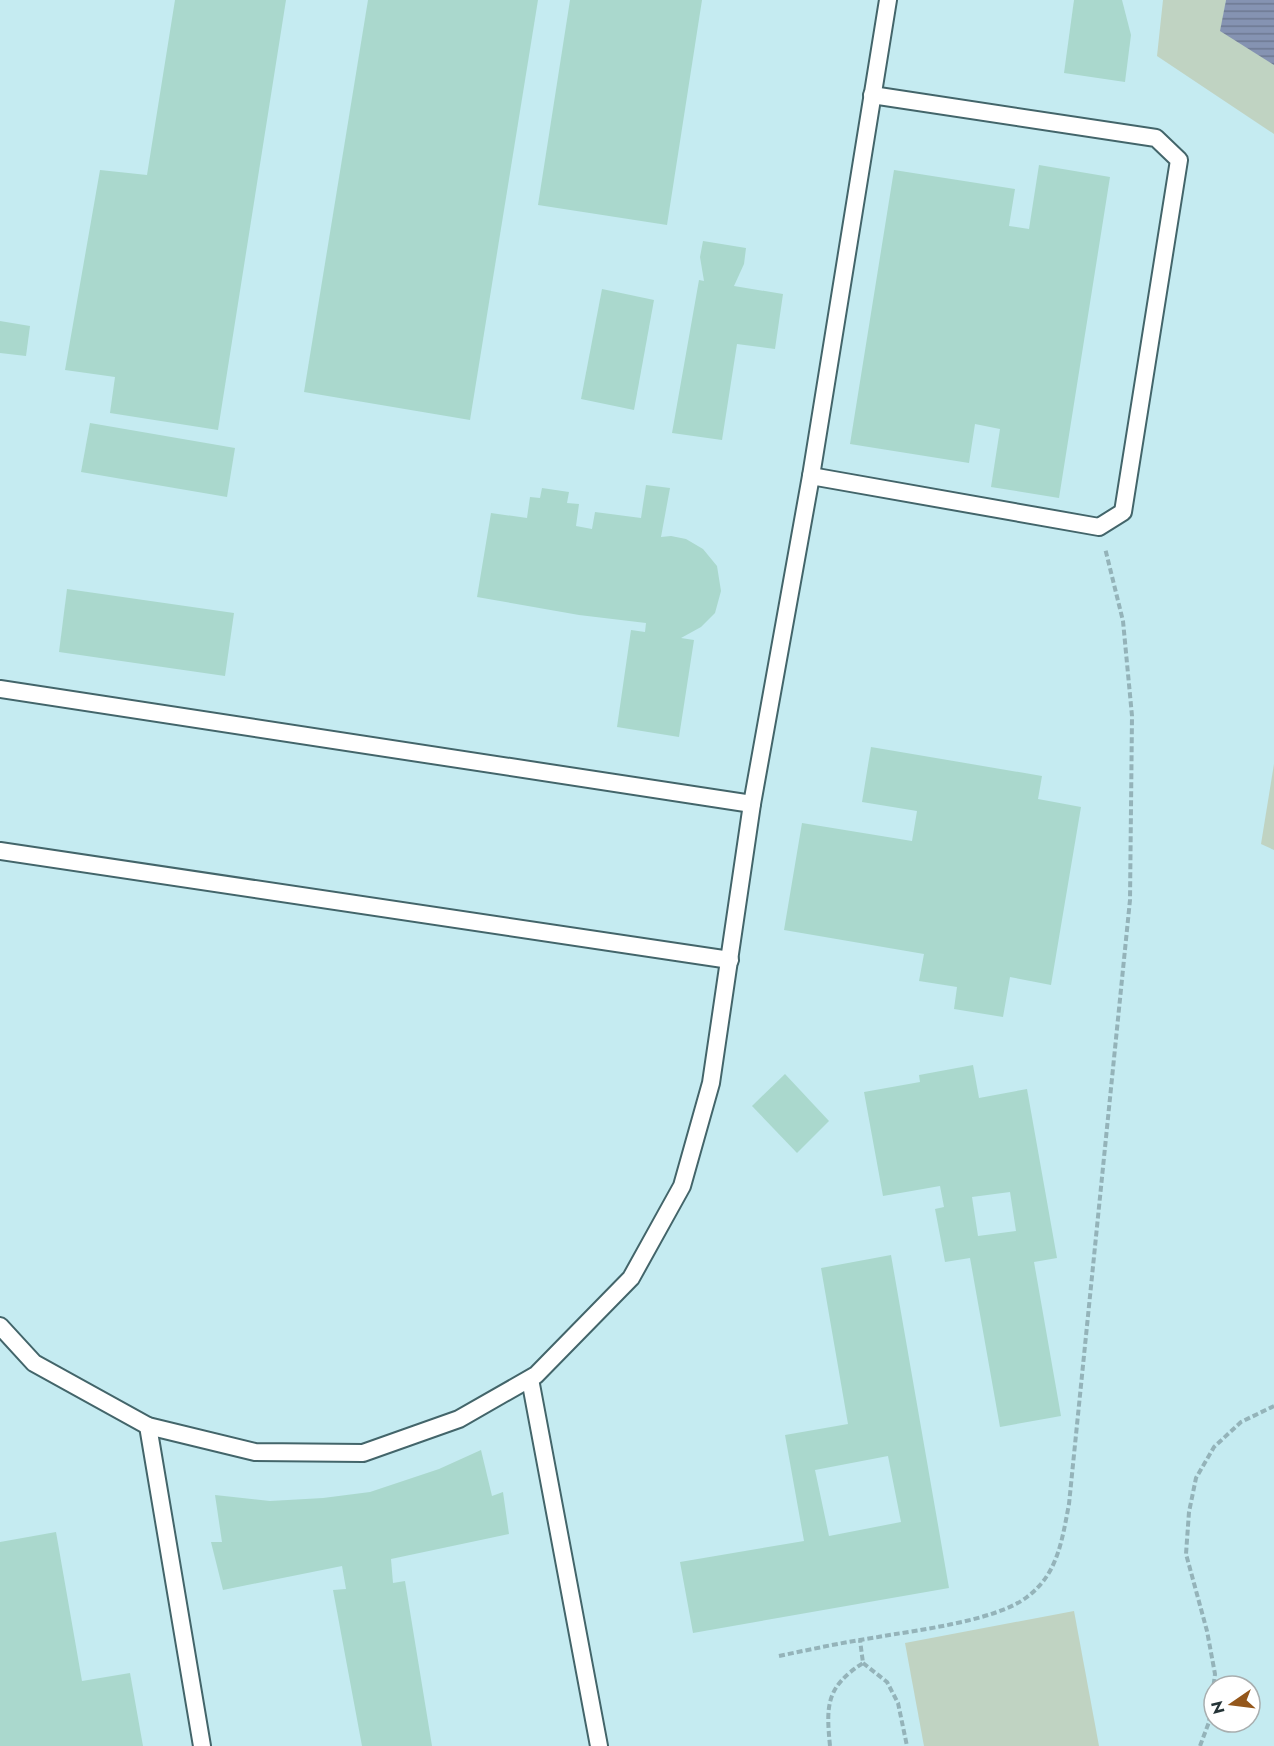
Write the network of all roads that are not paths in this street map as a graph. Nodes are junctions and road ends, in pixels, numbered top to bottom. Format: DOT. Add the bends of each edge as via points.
graph roads {
  1 [pos="888,0"];
  2 [pos="872,95"];
  3 [pos="811,476"];
  4 [pos="0,689"];
  5 [pos="752,804"];
  6 [pos="0,851"];
  7 [pos="730,960"];
  8 [pos="0,1326"];
  9 [pos="530,1379"];
  10 [pos="148,1426"];
  11 [pos="202,1746"];
  12 [pos="599,1746"];
  1 -- 2 [label="lane"];
  2 -- 3 [label="lane"];
  2 -- 3 [label="lane" via="1156,138 1179,160 1123,512 1099,527"];
  3 -- 5 [label="lane"];
  4 -- 5 [label="lane"];
  5 -- 7 [label="lane"];
  6 -- 7 [label="lane"];
  7 -- 9 [label="lane" via="711,1083 682,1186 631,1278"];
  8 -- 10 [label="lane" via="34,1363"];
  9 -- 10 [label="lane" via="459,1419 363,1453 255,1452"];
  9 -- 12 [label="lane"];
  10 -- 11 [label="lane"];
}
